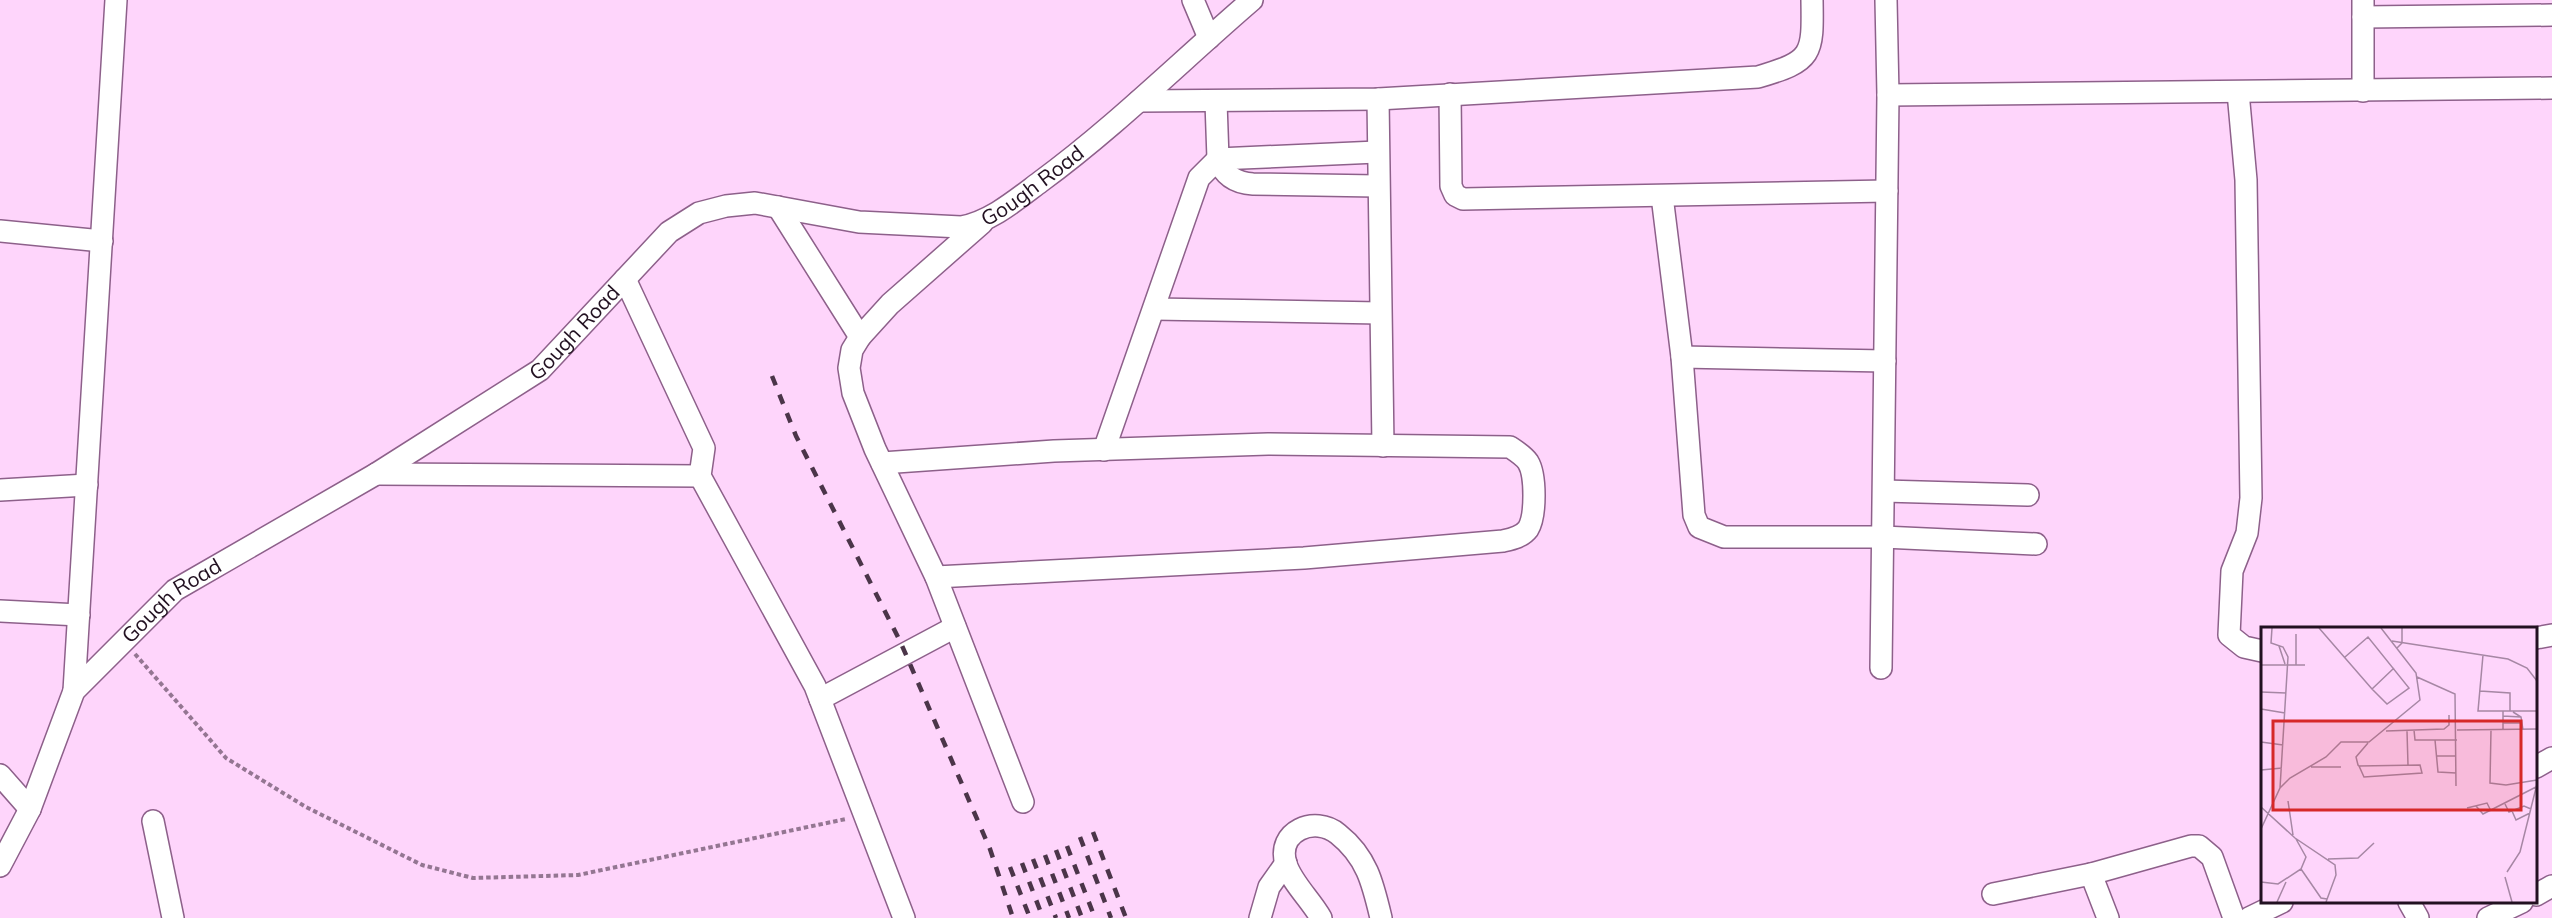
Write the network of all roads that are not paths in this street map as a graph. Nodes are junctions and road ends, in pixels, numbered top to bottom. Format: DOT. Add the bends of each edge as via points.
graph roads {
  1 [pos="116,0"];
  2 [pos="1193,0"];
  3 [pos="1252,0"];
  4 [pos="1812,0"];
  5 [pos="1886,0"];
  6 [pos="2363,8"];
  7 [pos="2552,15"];
  8 [pos="1209,38"];
  9 [pos="2552,88"];
  10 [pos="2363,91"];
  11 [pos="2238,92"];
  12 [pos="1450,94"];
  13 [pos="1888,95"];
  14 [pos="1377,99"];
  15 [pos="1139,101"];
  16 [pos="1216,102"];
  17 [pos="1377,152"];
  18 [pos="1218,159"];
  19 [pos="1377,186"];
  20 [pos="1887,191"];
  21 [pos="1662,196"];
  22 [pos="778,207"];
  23 [pos="987,219"];
  24 [pos="0,231"];
  25 [pos="102,242"];
  26 [pos="625,279"];
  27 [pos="1154,309"];
  28 [pos="1380,313"];
  29 [pos="860,337"];
  30 [pos="1682,357"];
  31 [pos="1885,361"];
  32 [pos="1383,446"];
  33 [pos="1104,450"];
  34 [pos="882,463"];
  35 [pos="376,474"];
  36 [pos="700,476"];
  37 [pos="87,485"];
  38 [pos="0,490"];
  39 [pos="1884,491"];
  40 [pos="2028,495"];
  41 [pos="1883,537"];
  42 [pos="2036,544"];
  43 [pos="936,577"];
  44 [pos="0,611"];
  45 [pos="79,615"];
  46 [pos="955,627"];
  47 [pos="2552,635"];
  48 [pos="2537,638"];
  49 [pos="2261,651"];
  50 [pos="1881,668"];
  51 [pos="74,691"];
  52 [pos="820,699"];
  53 [pos="2552,758"];
  54 [pos="2537,766"];
  55 [pos="0,775"];
  56 [pos="1023,802"];
  57 [pos="30,809"];
  58 [pos="153,821"];
  59 [pos="1286,863"];
  60 [pos="0,866"];
  61 [pos="2091,874"];
  62 [pos="2552,886"];
  63 [pos="1993,894"];
  64 [pos="2537,894"];
  65 [pos="2281,903"];
  66 [pos="2410,903"];
  67 [pos="2520,903"];
  68 [pos="173,918"];
  69 [pos="904,918"];
  70 [pos="1260,918"];
  71 [pos="1321,918"];
  72 [pos="1381,918"];
  73 [pos="2108,918"];
  74 [pos="2234,918"];
  75 [pos="2249,918"];
  76 [pos="2418,918"];
  77 [pos="2488,918"];
  1 -- 25 [label="street"];
  2 -- 8 [label="street"];
  3 -- 8 [label="street, Gough Road"];
  4 -- 12 [label="street" via="1813,38 1806,54 1790,67 1758,76"];
  5 -- 13 [label="street"];
  6 -- 7 [label="street"];
  6 -- 10 [label="street"];
  8 -- 15 [label="street, Gough Road"];
  9 -- 10 [label="street"];
  10 -- 11 [label="street"];
  11 -- 13 [label="street"];
  11 -- 49 [label="street" via="2246,180 2251,498 2247,533 2232,572 2229,635 2244,647"];
  12 -- 14 [label="street"];
  12 -- 21 [label="street" via="1451,186 1455,195 1463,199"];
  13 -- 20 [label="street"];
  14 -- 16 [label="street"];
  14 -- 17 [label="street"];
  15 -- 16 [label="street"];
  15 -- 23 [label="street, Gough Road" via="1077,155"];
  16 -- 18 [label="street"];
  17 -- 18 [label="street"];
  17 -- 19 [label="street"];
  18 -- 19 [label="street" via="1230,178 1242,183"];
  18 -- 27 [label="street" via="1195,186"];
  19 -- 28 [label="street"];
  20 -- 21 [label="street"];
  20 -- 31 [label="street"];
  21 -- 30 [label="street"];
  22 -- 23 [label="street, Gough Road" via="858,222 961,227"];
  22 -- 26 [label="street, Gough Road" via="755,203 699,213 669,232"];
  22 -- 29 [label="street"];
  23 -- 29 [label="street" via="890,304"];
  24 -- 25 [label="street"];
  25 -- 37 [label="street"];
  26 -- 35 [label="street, Gough Road" via="540,370"];
  26 -- 36 [label="street" via="704,448"];
  27 -- 28 [label="street"];
  27 -- 33 [label="street"];
  28 -- 32 [label="street"];
  29 -- 34 [label="street" via="852,350 849,368 853,393"];
  30 -- 31 [label="street"];
  30 -- 41 [label="street" via="1694,516 1699,527 1724,537"];
  31 -- 39 [label="street"];
  32 -- 33 [label="street" via="1268,444"];
  32 -- 43 [label="street" via="1510,447 1528,462 1533,475 1534,502 1528,529 1517,538 1503,541 1304,558"];
  33 -- 34 [label="street"];
  34 -- 43 [label="street"];
  35 -- 36 [label="street"];
  35 -- 51 [label="street, Gough Road" via="175,590"];
  36 -- 52 [label="street"];
  37 -- 38 [label="street"];
  37 -- 45 [label="street"];
  39 -- 40 [label="street"];
  39 -- 41 [label="street"];
  41 -- 42 [label="street"];
  41 -- 50 [label="street"];
  43 -- 46 [label="street"];
  44 -- 45 [label="street"];
  45 -- 51 [label="street"];
  46 -- 52 [label="street"];
  46 -- 56 [label="street"];
  47 -- 48 [label="street"];
  51 -- 57 [label="street, Gough Road"];
  52 -- 69 [label="street"];
  53 -- 54 [label="street"];
  55 -- 57 [label="street"];
  57 -- 60 [label="street, Gough Road"];
  58 -- 68 [label="street"];
  59 -- 70 [label="street" via="1269,887"];
  59 -- 71 [label="street"];
  59 -- 72 [label="street" via="1287,838 1295,831 1311,826 1330,828 1367,869"];
  61 -- 63 [label="street"];
  61 -- 73 [label="street"];
  61 -- 74 [label="street" via="2199,846 2212,857"];
  62 -- 64 [label="street"];
  65 -- 75 [label="street"];
  66 -- 76 [label="street"];
  67 -- 77 [label="street"];
}
